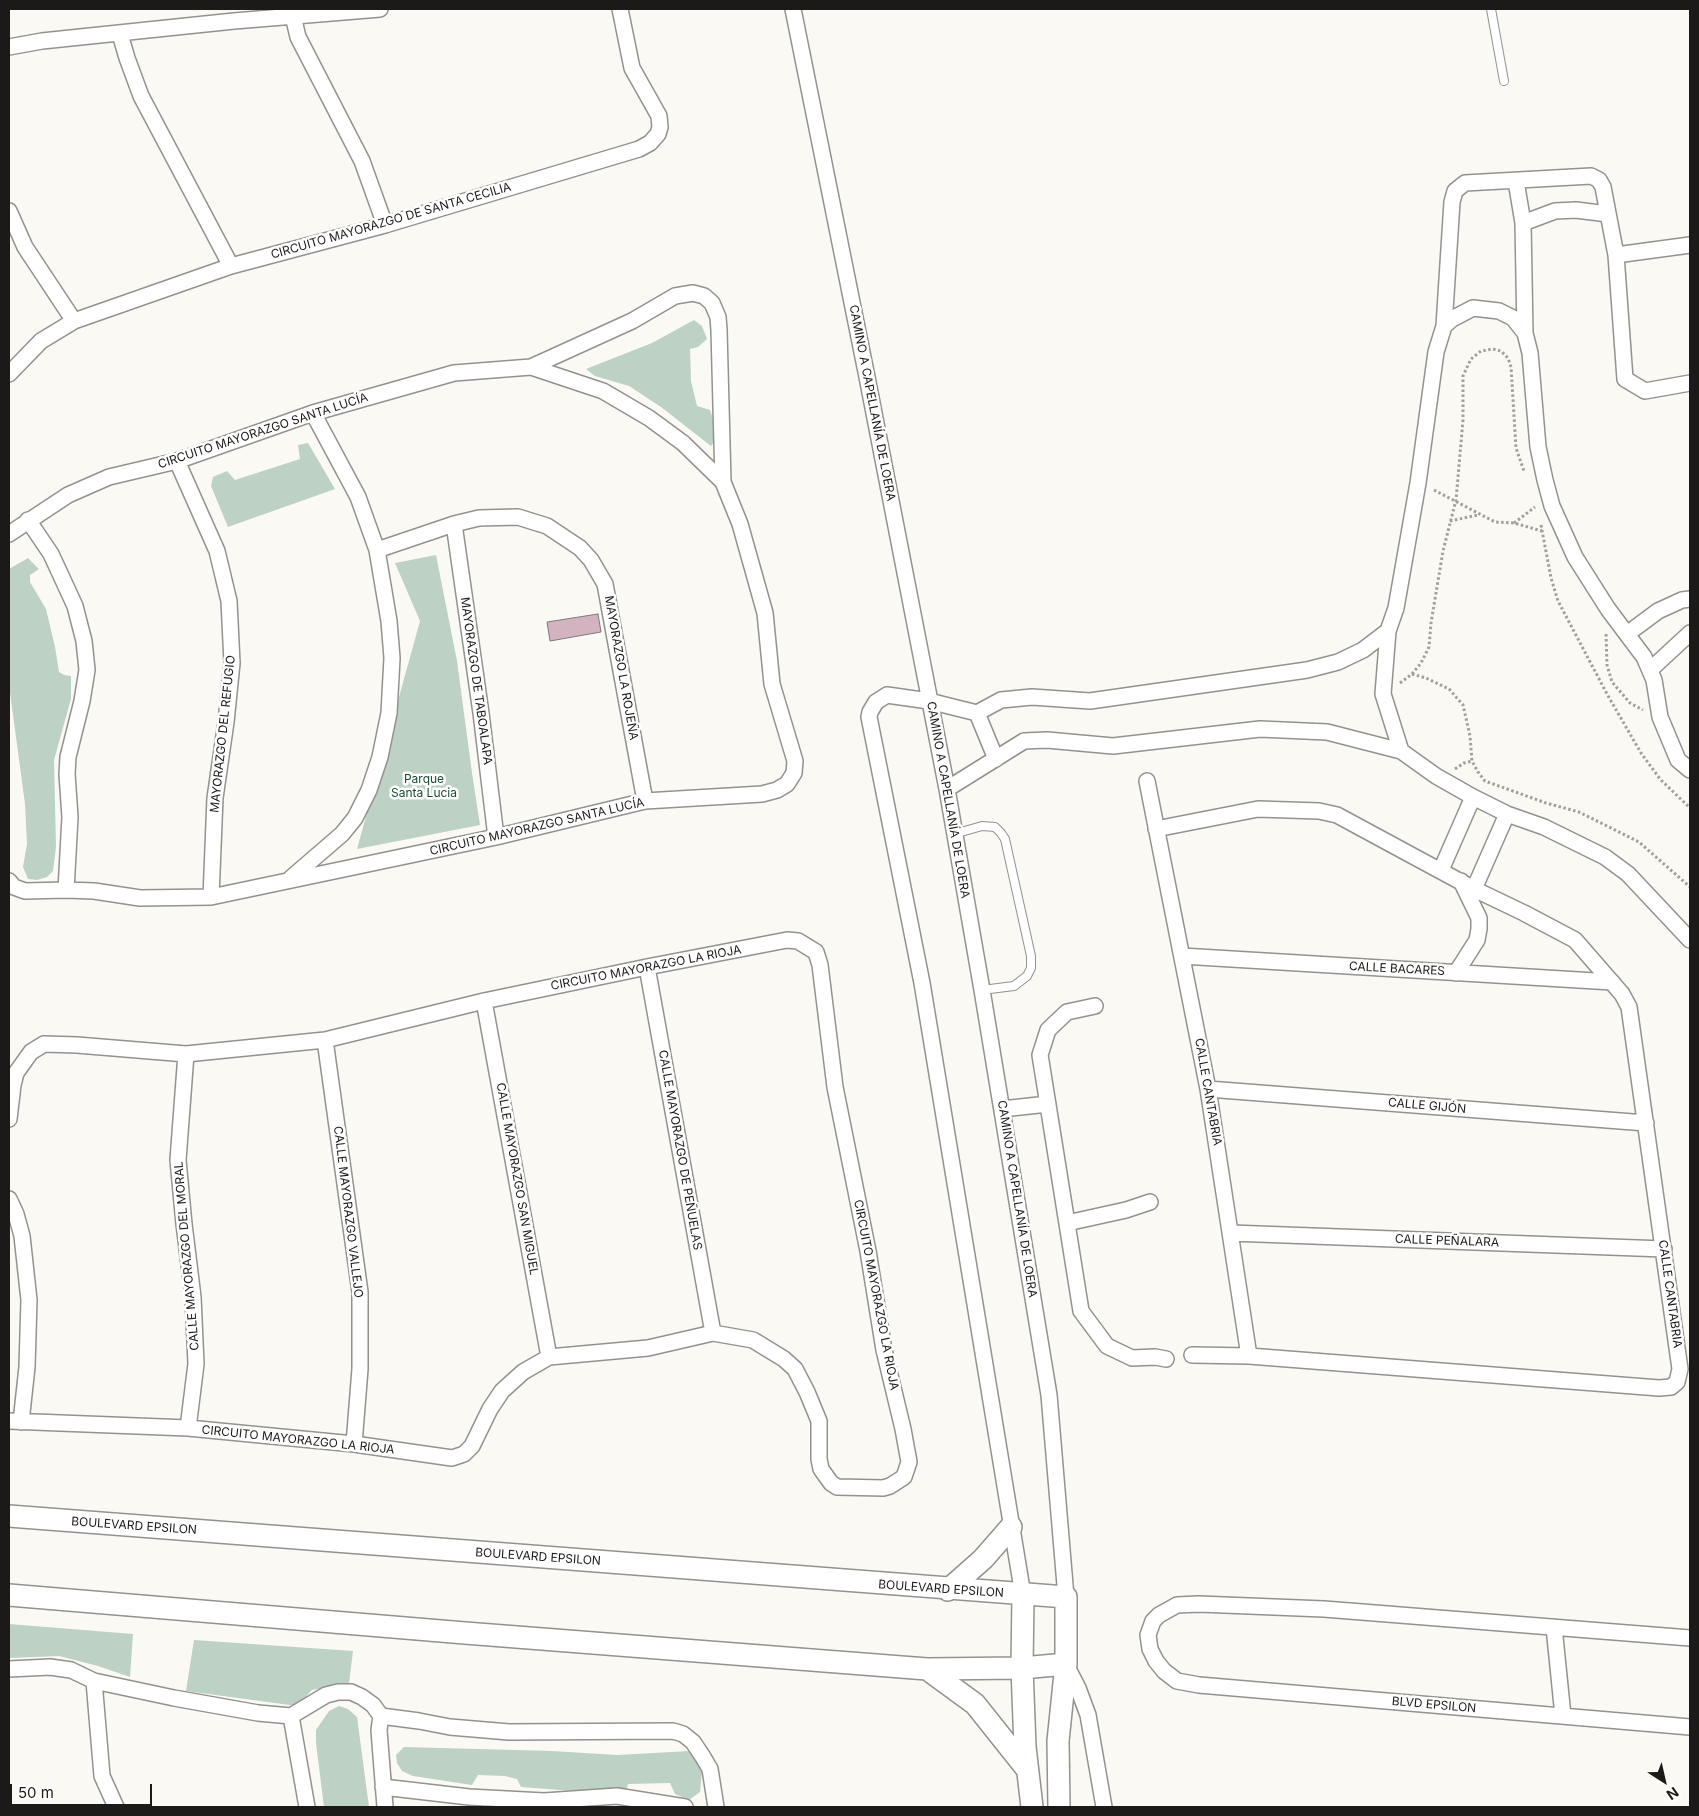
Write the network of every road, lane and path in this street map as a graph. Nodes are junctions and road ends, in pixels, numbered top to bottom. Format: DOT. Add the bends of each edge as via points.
graph roads {
  1 [pos="380,9"];
  2 [pos="620,9"];
  3 [pos="793,9"];
  4 [pos="1491,9"];
  5 [pos="293,16"];
  6 [pos="120,34"];
  7 [pos="9,47"];
  8 [pos="1504,81"];
  9 [pos="1516,180"];
  10 [pos="9,211"];
  11 [pos="1608,214"];
  12 [pos="1523,223"];
  13 [pos="385,225"];
  14 [pos="1690,245"];
  15 [pos="1616,255"];
  16 [pos="231,266"];
  17 [pos="74,322"];
  18 [pos="1444,326"];
  19 [pos="1525,333"];
  20 [pos="531,367"];
  21 [pos="9,374"];
  22 [pos="1690,383"];
  23 [pos="313,413"];
  24 [pos="177,461"];
  25 [pos="1526,478"];
  26 [pos="723,482"];
  27 [pos="1418,483"];
  28 [pos="1456,500"];
  29 [pos="1532,501"];
  30 [pos="1535,507"];
  31 [pos="1537,513"];
  32 [pos="1478,514"];
  33 [pos="28,520"];
  34 [pos="1540,520"];
  35 [pos="1450,521"];
  36 [pos="454,524"];
  37 [pos="1514,524"];
  38 [pos="1542,531"];
  39 [pos="9,534"];
  40 [pos="377,550"];
  41 [pos="1690,599"];
  42 [pos="1608,609"];
  43 [pos="1388,631"];
  44 [pos="1626,634"];
  45 [pos="1690,634"];
  46 [pos="1650,670"];
  47 [pos="929,701"];
  48 [pos="977,713"];
  49 [pos="1660,717"];
  50 [pos="1401,751"];
  51 [pos="996,759"];
  52 [pos="1690,770"];
  53 [pos="1147,781"];
  54 [pos="947,789"];
  55 [pos="1473,797"];
  56 [pos="645,801"];
  57 [pos="1690,808"];
  58 [pos="1507,814"];
  59 [pos="1156,829"];
  60 [pos="954,834"];
  61 [pos="496,837"];
  62 [pos="1441,870"];
  63 [pos="290,879"];
  64 [pos="9,880"];
  65 [pos="1468,885"];
  66 [pos="1690,887"];
  67 [pos="66,890"];
  68 [pos="211,897"];
  69 [pos="1683,925"];
  70 [pos="1690,940"];
  71 [pos="1182,956"];
  72 [pos="647,967"];
  73 [pos="1456,973"];
  74 [pos="1612,982"];
  75 [pos="982,990"];
  76 [pos="484,1001"];
  77 [pos="1095,1006"];
  78 [pos="325,1040"];
  79 [pos="186,1054"];
  80 [pos="1208,1089"];
  81 [pos="1048,1104"];
  82 [pos="1002,1109"];
  83 [pos="9,1119"];
  84 [pos="1646,1123"];
  85 [pos="9,1199"];
  86 [pos="1150,1202"];
  87 [pos="1067,1223"];
  88 [pos="1231,1234"];
  89 [pos="1664,1249"];
  90 [pos="713,1333"];
  91 [pos="1192,1355"];
  92 [pos="1249,1356"];
  93 [pos="549,1357"];
  94 [pos="1166,1359"];
  95 [pos="15,1422"];
  96 [pos="188,1428"];
  97 [pos="354,1444"];
  98 [pos="9,1516"];
  99 [pos="1011,1527"];
  100 [pos="948,1590"];
  101 [pos="9,1595"];
  102 [pos="1022,1595"];
  103 [pos="1066,1598"];
  104 [pos="1554,1628"];
  105 [pos="1690,1638"];
  106 [pos="1066,1664"];
  107 [pos="1022,1668"];
  108 [pos="9,1669"];
  109 [pos="927,1669"];
  110 [pos="94,1681"];
  111 [pos="291,1716"];
  112 [pos="381,1716"];
  113 [pos="1563,1716"];
  114 [pos="1690,1726"];
  115 [pos="1026,1768"];
  116 [pos="383,1786"];
  117 [pos="116,1807"];
  118 [pos="307,1807"];
  119 [pos="385,1807"];
  120 [pos="685,1807"];
  121 [pos="716,1807"];
  122 [pos="1032,1807"];
  123 [pos="1059,1807"];
  124 [pos="1104,1807"];
  1 -- 5 [label="street"];
  2 -- 13 [label="street, CIRCUITO MAYORAZGO DE SANTA CECILIA" via="632,68 659,116 658,134 650,143"];
  3 -- 47 [label="street, CAMINO A CAPELLANÍA DE LOERA"];
  4 -- 8 [label="lane"];
  5 -- 6 [label="street"];
  5 -- 13 [label="street" via="298,37 362,162"];
  6 -- 7 [label="street"];
  6 -- 16 [label="street" via="141,96"];
  9 -- 11 [label="street" via="1591,176 1603,187"];
  9 -- 12 [label="street"];
  9 -- 18 [label="street" via="1466,183 1455,190"];
  10 -- 17 [label="street" via="25,247"];
  11 -- 12 [label="street" via="1554,211"];
  11 -- 15 [label="street"];
  12 -- 19 [label="street"];
  13 -- 16 [label="street, CIRCUITO MAYORAZGO DE SANTA CECILIA"];
  14 -- 15 [label="street"];
  15 -- 22 [label="street" via="1625,379 1645,391"];
  16 -- 17 [label="street, CIRCUITO MAYORAZGO DE SANTA CECILIA"];
  17 -- 21 [label="street, CIRCUITO MAYORAZGO DE SANTA CECILIA" via="41,341"];
  18 -- 19 [label="street" via="1474,308 1499,311 1513,318"];
  18 -- 27 [label="street" via="1436,352"];
  19 -- 42 [label="street" via="1530,353 1538,447 1552,506 1575,557"];
  20 -- 23 [label="street, CIRCUITO MAYORAZGO SANTA LUCÍA" via="454,373"];
  20 -- 26 [label="street, CIRCUITO MAYORAZGO SANTA LUCÍA" via="603,391 649,418 683,443"];
  20 -- 26 [label="street, CIRCUITO MAYORAZGO SANTA LUCÍA" via="632,321 675,296 704,296 712,303 718,317"];
  23 -- 24 [label="street, CIRCUITO MAYORAZGO SANTA LUCÍA"];
  23 -- 40 [label="street" via="358,497"];
  24 -- 33 [label="street, CIRCUITO MAYORAZGO SANTA LUCÍA" via="109,477 68,495"];
  24 -- 68 [label="street, MAYORAZGO DEL REFUGIO" via="217,551 229,601 232,663 215,798"];
  25 -- 28 [label="path" via="1516,448 1508,358 1501,351 1481,351 1471,360 1463,376 1464,420"];
  26 -- 56 [label="street, CIRCUITO MAYORAZGO SANTA LUCÍA" via="740,524 765,613 772,684 794,756 794,773 781,788 762,794"];
  27 -- 28 [label="path"];
  27 -- 43 [label="street" via="1396,608"];
  28 -- 32 [label="path"];
  28 -- 35 [label="path"];
  29 -- 30 [label="path"];
  30 -- 31 [label="path"];
  30 -- 37 [label="path"];
  32 -- 35 [label="path"];
  32 -- 37 [label="path" via="1495,522"];
  33 -- 39 [label="street, CIRCUITO MAYORAZGO SANTA LUCÍA"];
  33 -- 67 [label="street" via="51,554 75,606 87,670 68,757 70,816"];
  34 -- 38 [label="path"];
  35 -- 66 [label="path" via="1431,623 1430,647 1412,674 1449,689 1463,705 1472,761 1485,781 1579,812 1639,842"];
  36 -- 40 [label="street, MAYORAZGO LA ROJEÑA"];
  36 -- 56 [label="street, MAYORAZGO LA ROJEÑA" via="478,518 526,519 547,526 592,560 605,584"];
  36 -- 61 [label="street, MAYORAZGO DE TABOALAPA"];
  37 -- 38 [label="path"];
  38 -- 57 [label="path" via="1558,601 1620,720 1660,778"];
  40 -- 63 [label="street" via="392,658 389,713 380,757 355,818 342,834"];
  41 -- 44 [label="street" via="1658,611"];
  42 -- 44 [label="street"];
  42 -- 49 [label="path" via="1605,642 1612,682 1630,703"];
  43 -- 48 [label="street" via="1363,650 1338,662 1307,670 1090,701 1032,697 1001,700"];
  43 -- 50 [label="street" via="1383,694"];
  44 -- 46 [label="street"];
  45 -- 46 [label="street"];
  46 -- 49 [label="street"];
  47 -- 48 [label="street"];
  47 -- 54 [label="street, CAMINO A CAPELLANÍA DE LOERA"];
  47 -- 99 [label="street" via="887,695 876,702 869,717 922,983"];
  48 -- 51 [label="street"];
  49 -- 52 [label="street" via="1678,760"];
  50 -- 51 [label="street" via="1328,732 1260,729 1113,746 1024,741"];
  50 -- 55 [label="street"];
  51 -- 54 [label="street"];
  53 -- 59 [label="street, CALLE CANTABRIA"];
  54 -- 60 [label="street, CAMINO A CAPELLANÍA DE LOERA"];
  55 -- 58 [label="street"];
  55 -- 62 [label="street"];
  56 -- 61 [label="street, CIRCUITO MAYORAZGO SANTA LUCÍA"];
  58 -- 65 [label="street"];
  58 -- 69 [label="street" via="1544,826 1605,857"];
  59 -- 62 [label="street, CALLE CANTABRIA" via="1258,809 1319,811 1337,815"];
  59 -- 71 [label="street, CALLE CANTABRIA"];
  60 -- 75 [label="street, CAMINO A CAPELLANÍA DE LOERA"];
  60 -- 75 [label="lane" via="982,826 995,827 1005,839 1031,956 1027,976 1014,986"];
  61 -- 63 [label="street, CIRCUITO MAYORAZGO SANTA LUCÍA"];
  62 -- 65 [label="street, CALLE CANTABRIA"];
  63 -- 68 [label="street, CIRCUITO MAYORAZGO SANTA LUCÍA"];
  64 -- 67 [label="street, CIRCUITO MAYORAZGO SANTA LUCÍA" via="14,887 26,892"];
  65 -- 73 [label="street" via="1479,929 1477,940"];
  65 -- 74 [label="street, CALLE CANTABRIA" via="1575,940"];
  67 -- 68 [label="street, CIRCUITO MAYORAZGO SANTA LUCÍA" via="140,898"];
  69 -- 70 [label="street"];
  71 -- 73 [label="street, CALLE BACARES"];
  71 -- 80 [label="street, CALLE CANTABRIA"];
  72 -- 76 [label="street, CIRCUITO MAYORAZGO LA RIOJA"];
  72 -- 90 [label="street, CALLE MAYORAZGO DE PEÑUELAS"];
  72 -- 90 [label="street, CIRCUITO MAYORAZGO LA RIOJA" via="787,940 798,941 816,952 835,1087 884,1350 908,1453 904,1477 890,1486 878,1488 837,1487 831,1483 819,1459 819,1421 795,1369 752,1340"];
  73 -- 74 [label="street, CALLE BACARES"];
  74 -- 84 [label="street, CALLE CANTABRIA" via="1629,1007"];
  75 -- 82 [label="street, CAMINO A CAPELLANÍA DE LOERA"];
  76 -- 78 [label="street, CIRCUITO MAYORAZGO LA RIOJA"];
  76 -- 93 [label="street, CALLE MAYORAZGO SAN MIGUEL"];
  77 -- 81 [label="street" via="1066,1012 1048,1030 1040,1055"];
  78 -- 79 [label="street, CIRCUITO MAYORAZGO LA RIOJA"];
  78 -- 97 [label="street, CALLE MAYORAZGO VALLEJO" via="360,1292 360,1369"];
  79 -- 83 [label="street, CIRCUITO MAYORAZGO LA RIOJA" via="44,1044 31,1052 16,1073"];
  79 -- 96 [label="street, CALLE MAYORAZGO DEL MORAL" via="178,1160 193,1297 196,1364"];
  80 -- 84 [label="street, CALLE GIJÓN"];
  80 -- 88 [label="street, CALLE CANTABRIA"];
  81 -- 82 [label="street"];
  81 -- 87 [label="street"];
  82 -- 103 [label="street, CAMINO A CAPELLANÍA DE LOERA" via="1049,1395"];
  84 -- 89 [label="street, CALLE CANTABRIA"];
  85 -- 95 [label="street, CIRCUITO MAYORAZGO LA RIOJA" via="22,1236 29,1300 27,1367"];
  86 -- 87 [label="street"];
  87 -- 94 [label="street" via="1081,1311 1107,1346 1132,1358"];
  88 -- 89 [label="street, CALLE PEÑALARA"];
  88 -- 92 [label="street, CALLE CANTABRIA"];
  89 -- 92 [label="street, CALLE CANTABRIA" via="1680,1369 1677,1382 1671,1387"];
  90 -- 93 [label="street, CIRCUITO MAYORAZGO LA RIOJA" via="648,1348"];
  91 -- 92 [label="street, CALLE CANTABRIA"];
  93 -- 97 [label="street, CIRCUITO MAYORAZGO LA RIOJA" via="523,1372 502,1391 472,1446 459,1457 443,1458"];
  95 -- 96 [label="street, CIRCUITO MAYORAZGO LA RIOJA"];
  96 -- 97 [label="street, CIRCUITO MAYORAZGO LA RIOJA"];
  98 -- 100 [label="street, BOULEVARD EPSILON"];
  99 -- 100 [label="street" via="983,1559"];
  99 -- 102 [label="street"];
  100 -- 102 [label="street, BOULEVARD EPSILON"];
  101 -- 109 [label="street"];
  102 -- 103 [label="street, BOULEVARD EPSILON"];
  102 -- 107 [label="street"];
  103 -- 106 [label="street"];
  104 -- 105 [label="street"];
  104 -- 113 [label="street"];
  104 -- 113 [label="street, BLVD EPSILON" via="1324,1609 1199,1604 1177,1605 1159,1615 1148,1635 1150,1648 1164,1671 1177,1681 1199,1686"];
  106 -- 107 [label="street"];
  106 -- 123 [label="street" via="1058,1740"];
  106 -- 124 [label="street" via="1088,1715"];
  107 -- 109 [label="street"];
  107 -- 115 [label="street"];
  108 -- 110 [label="street" via="50,1667 71,1670"];
  109 -- 115 [label="street" via="975,1704"];
  110 -- 111 [label="street" via="258,1713"];
  110 -- 117 [label="street" via="102,1776"];
  111 -- 112 [label="street" via="326,1695 351,1692 362,1696"];
  111 -- 118 [label="street"];
  112 -- 116 [label="street"];
  112 -- 121 [label="street" via="450,1728 508,1732 673,1731 693,1742 710,1769"];
  113 -- 114 [label="street, BLVD EPSILON"];
  115 -- 122 [label="street"];
  116 -- 119 [label="street"];
  116 -- 120 [label="street" via="469,1797 544,1801 617,1796"];
}
